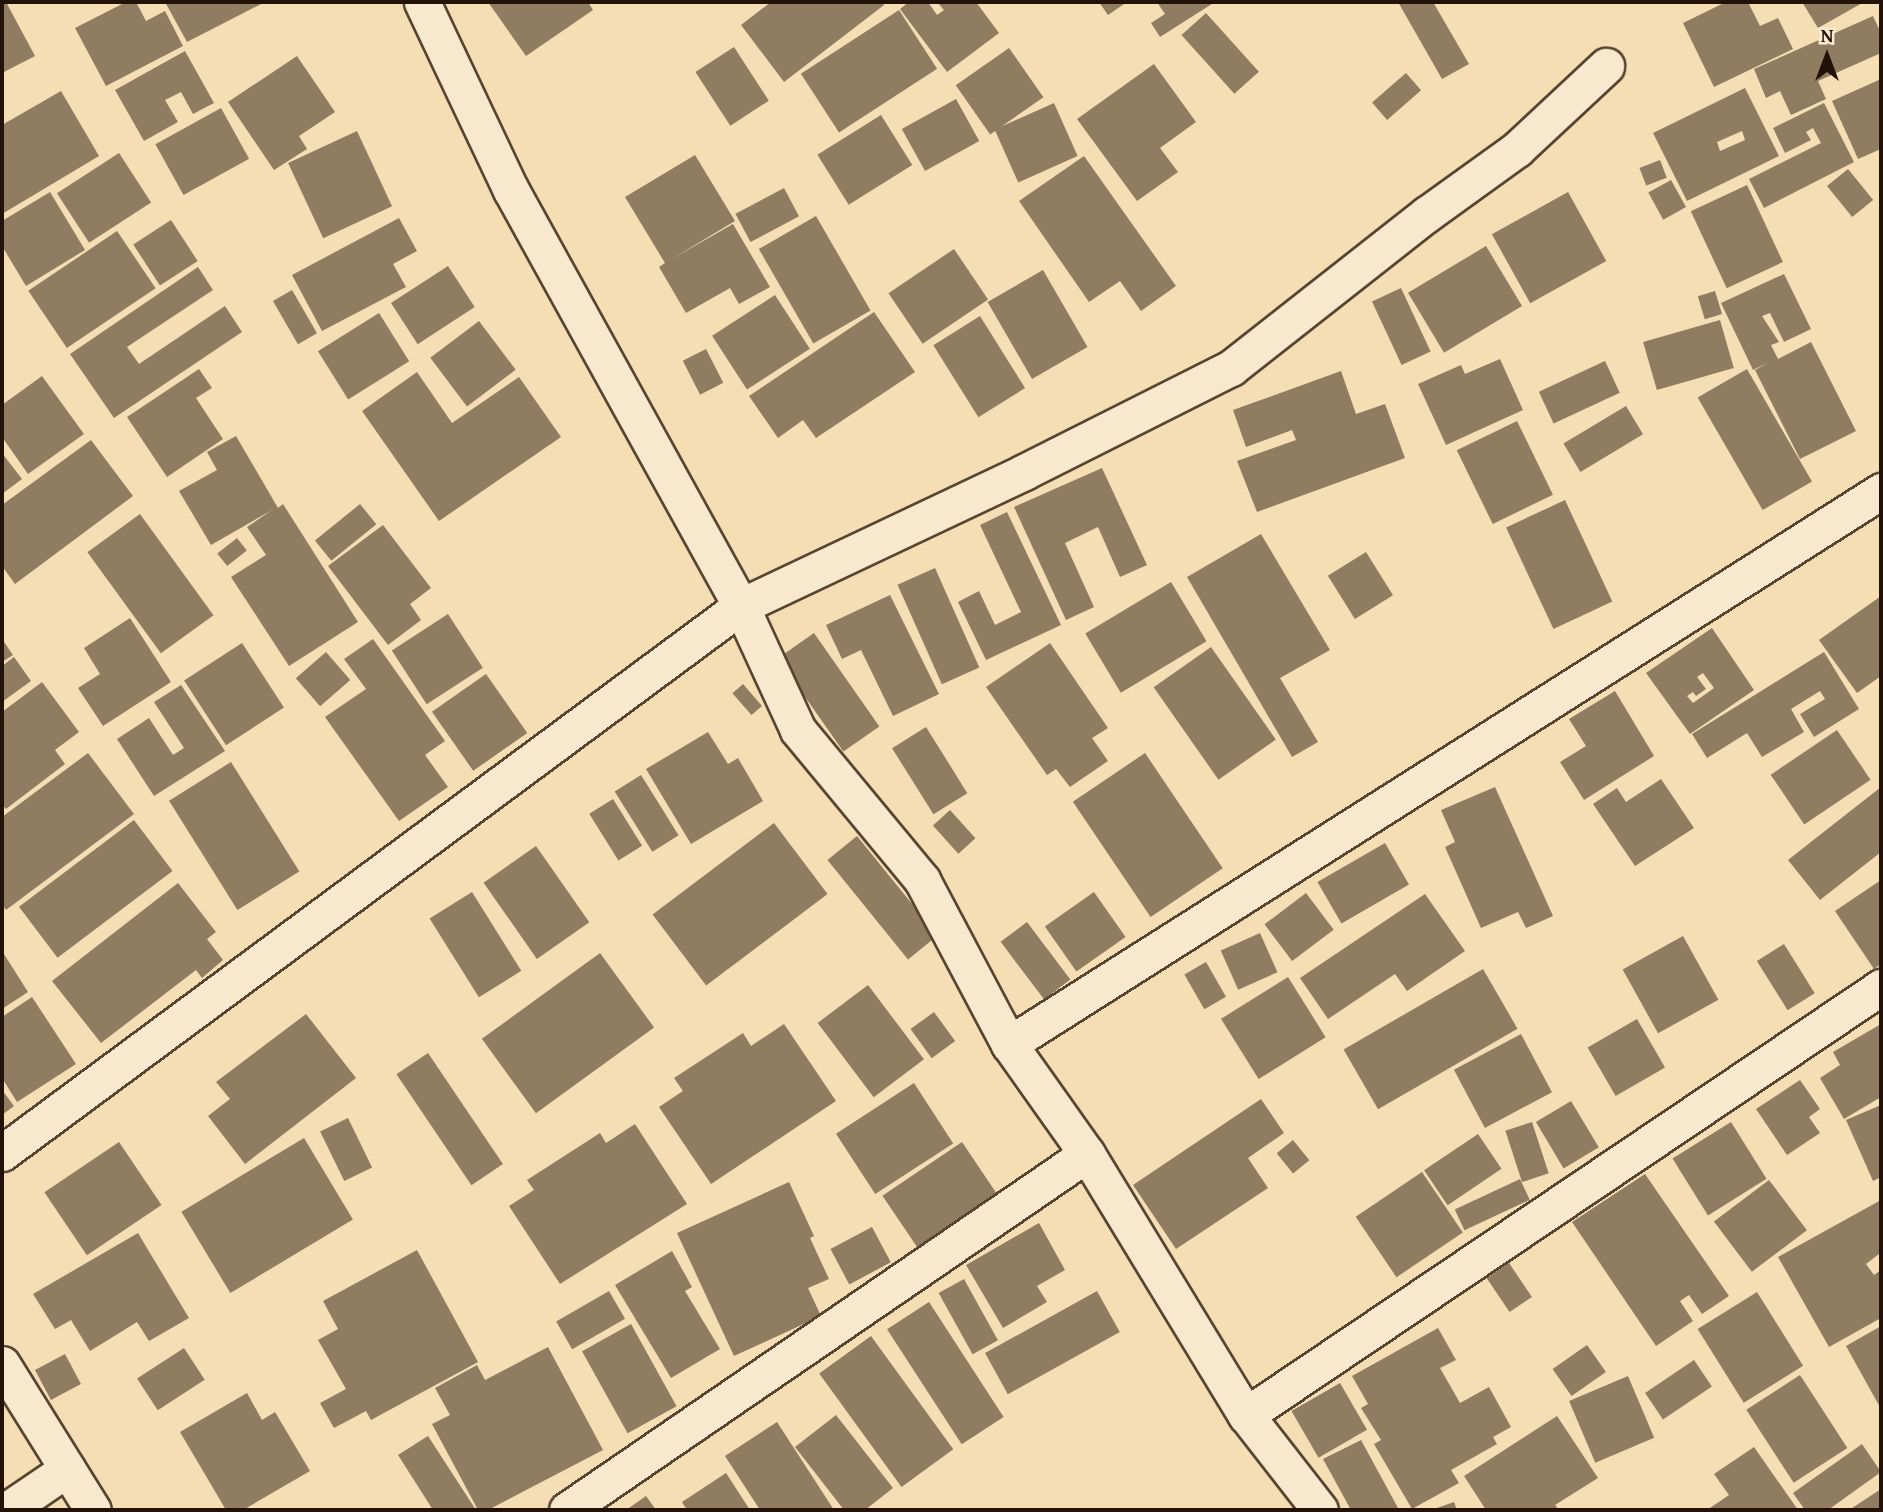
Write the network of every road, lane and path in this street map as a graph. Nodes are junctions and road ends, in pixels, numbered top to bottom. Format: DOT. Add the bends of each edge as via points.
graph roads {
  1 [pos="422,2"];
  2 [pos="1606,66"];
  3 [pos="1881,491"];
  4 [pos="741,606"];
  5 [pos="1881,987"];
  6 [pos="1009,1044"];
  7 [pos="2,1153"];
  8 [pos="1087,1154"];
  9 [pos="2,1364"];
  10 [pos="1246,1415"];
  11 [pos="67,1469"];
  12 [pos="7,1510"];
  13 [pos="93,1510"];
  14 [pos="567,1510"];
  15 [pos="1320,1510"];
  1 -- 4 [label="street" via="511,190"];
  2 -- 4 [label="street" via="1517,149 1231,368"];
  3 -- 6 [label="street"];
  4 -- 6 [label="street" via="798,730 922,880"];
  4 -- 7 [label="street"];
  5 -- 10 [label="street"];
  6 -- 8 [label="street"];
  8 -- 10 [label="street"];
  8 -- 14 [label="street"];
  9 -- 11 [label="street"];
  10 -- 15 [label="street"];
  11 -- 12 [label="street"];
  11 -- 13 [label="street"];
}
